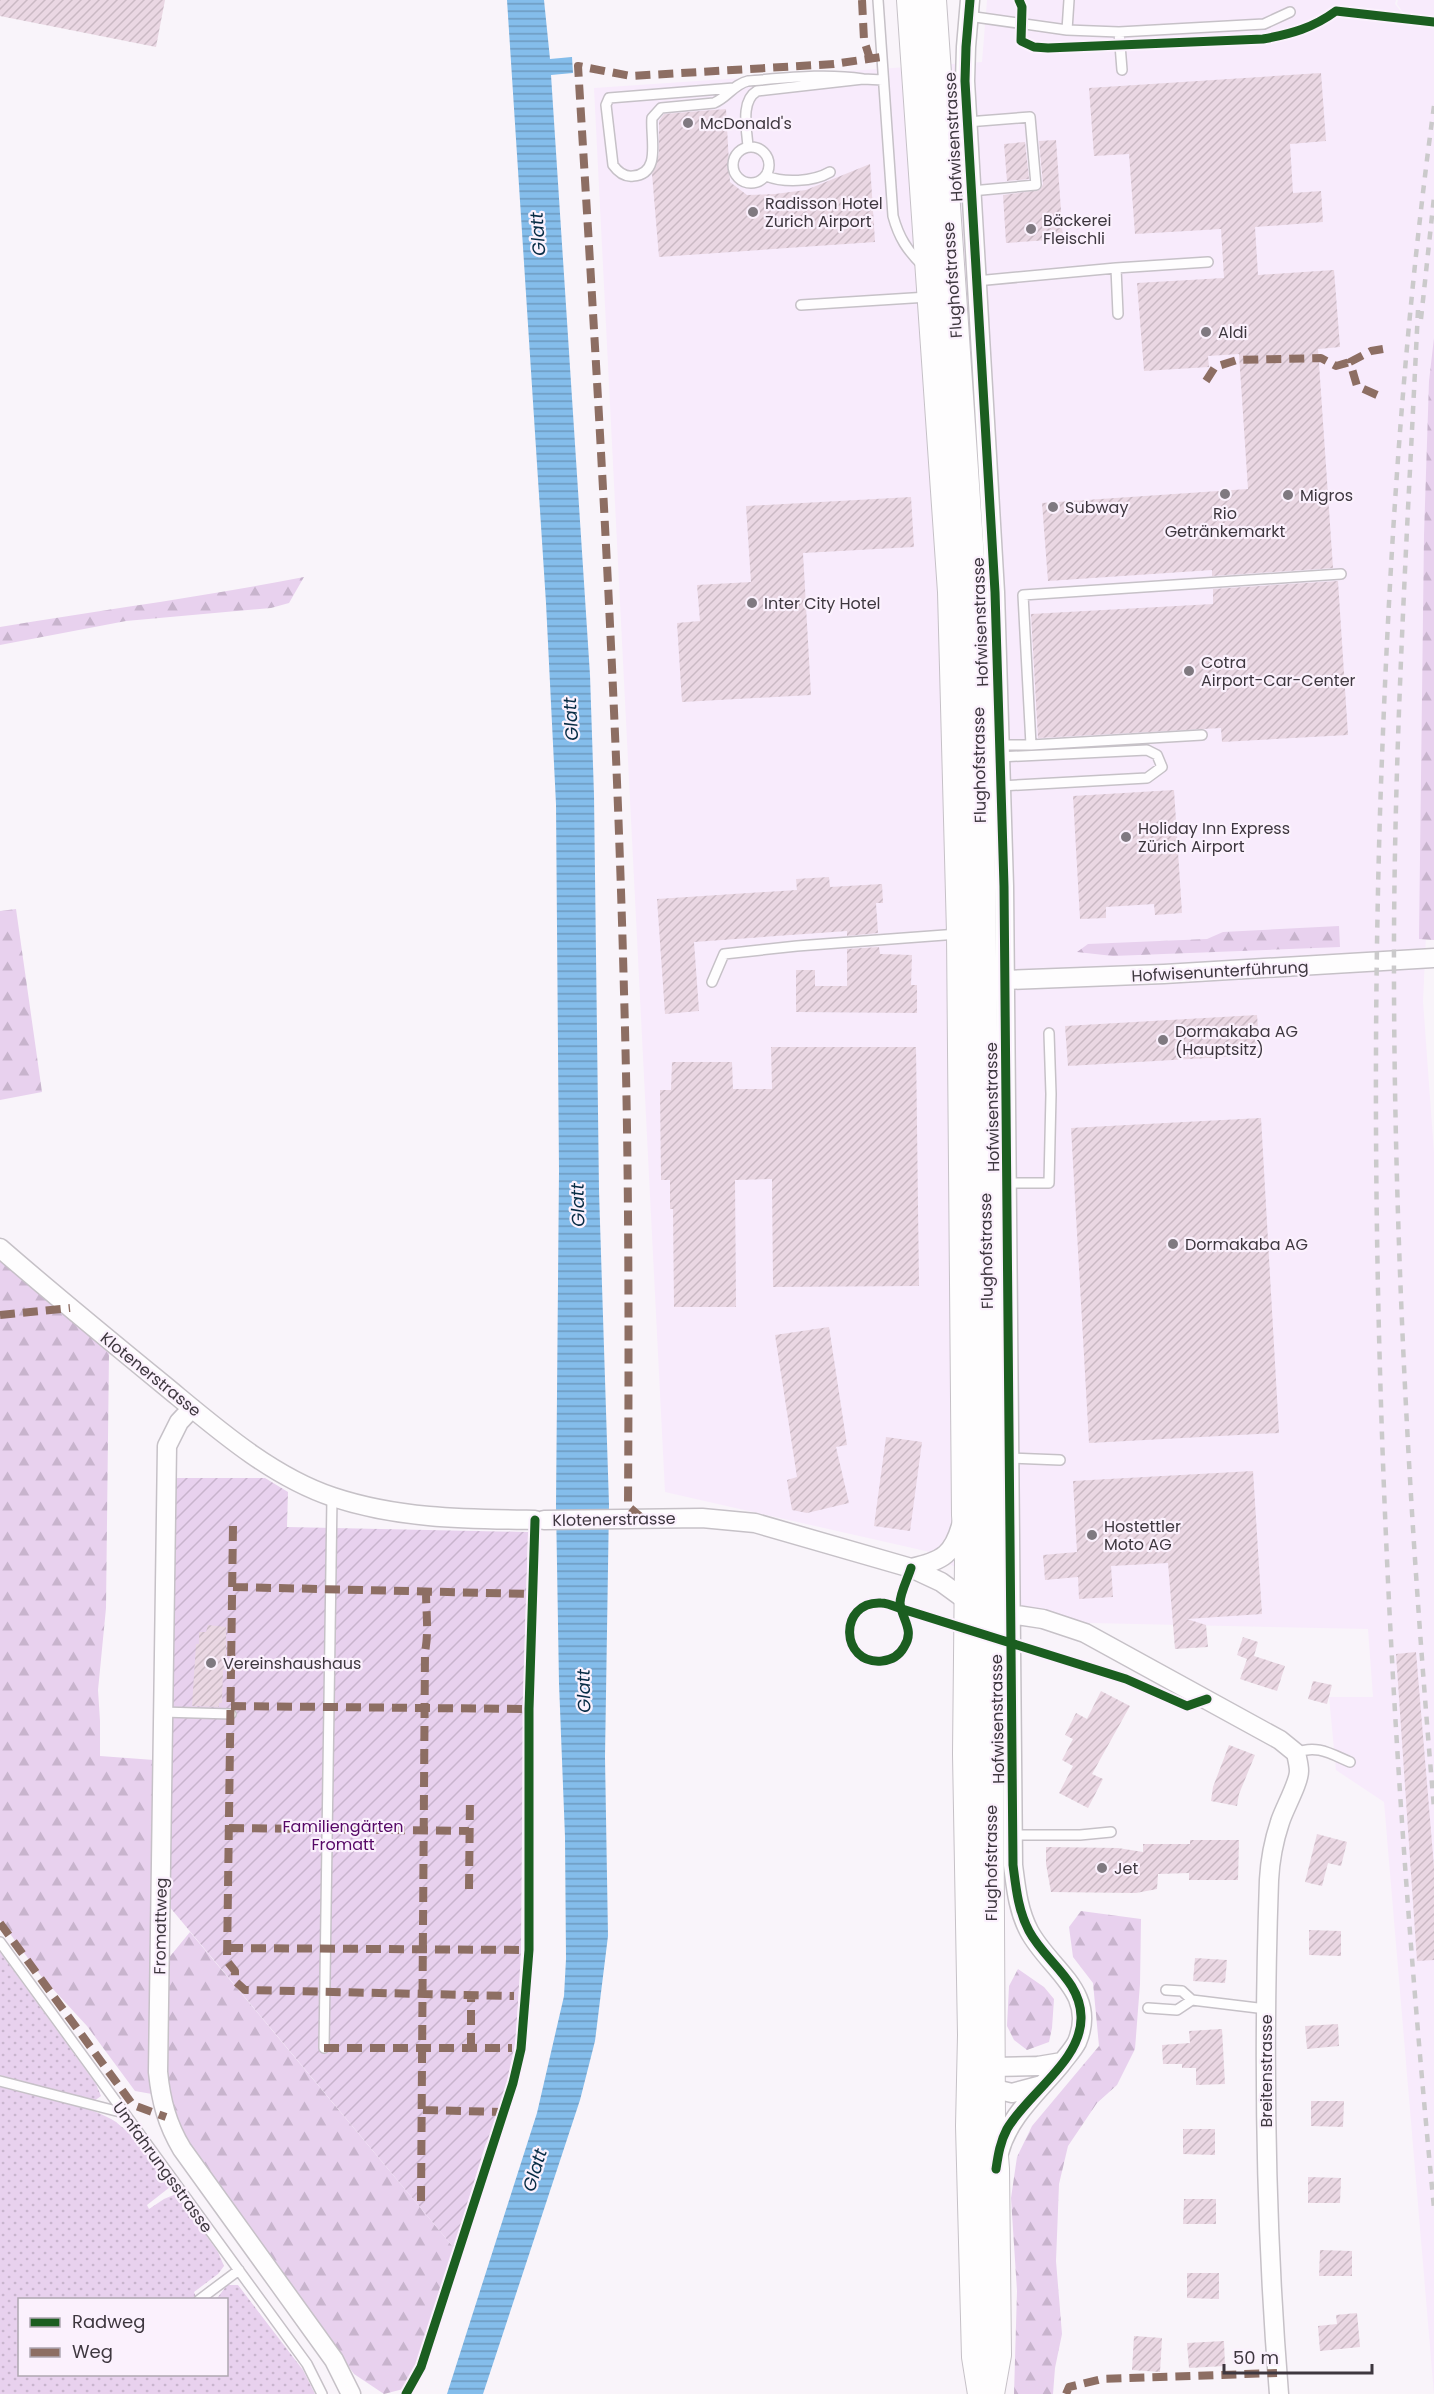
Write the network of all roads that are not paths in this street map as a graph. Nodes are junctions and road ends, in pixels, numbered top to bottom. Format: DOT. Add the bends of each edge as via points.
graph roads {
  1 [pos="878,0"];
  2 [pos="910,0"];
  3 [pos="933,0"];
  4 [pos="1069,0"];
  5 [pos="969,8"];
  6 [pos="1290,12"];
  7 [pos="1066,30"];
  8 [pos="1119,32"];
  9 [pos="1122,70"];
  10 [pos="863,79"];
  11 [pos="883,80"];
  12 [pos="734,88"];
  13 [pos="967,122"];
  14 [pos="748,147"];
  15 [pos="830,172"];
  16 [pos="766,176"];
  17 [pos="970,190"];
  18 [pos="1208,262"];
  19 [pos="1116,268"];
  20 [pos="928,271"];
  21 [pos="976,280"];
  22 [pos="930,297"];
  23 [pos="801,305"];
  24 [pos="1118,314"];
  25 [pos="1341,574"];
  26 [pos="1202,735"];
  27 [pos="1031,746"];
  28 [pos="999,751"];
  29 [pos="1000,786"];
  30 [pos="960,933"];
  31 [pos="1434,958"];
  32 [pos="1006,980"];
  33 [pos="712,982"];
  34 [pos="1049,1033"];
  35 [pos="1008,1183"];
  36 [pos="0,1248"];
  37 [pos="192,1408"];
  38 [pos="1010,1458"];
  39 [pos="1060,1460"];
  40 [pos="332,1497"];
  41 [pos="965,1515"];
  42 [pos="911,1568"];
  43 [pos="967,1601"];
  44 [pos="1011,1614"];
  45 [pos="162,1712"];
  46 [pos="231,1714"];
  47 [pos="1296,1753"];
  48 [pos="1350,1762"];
  49 [pos="1111,1832"];
  50 [pos="1013,1835"];
  51 [pos="0,1942"];
  52 [pos="1166,1989"];
  53 [pos="1192,2001"];
  54 [pos="1148,2008"];
  55 [pos="1266,2009"];
  56 [pos="324,2048"];
  57 [pos="1062,2062"];
  58 [pos="985,2078"];
  59 [pos="0,2081"];
  60 [pos="1044,2085"];
  61 [pos="124,2113"];
  62 [pos="996,2169"];
  63 [pos="239,2270"];
  64 [pos="202,2298"];
  65 [pos="322,2394"];
  66 [pos="351,2394"];
  67 [pos="981,2394"];
  68 [pos="991,2394"];
  69 [pos="1279,2394"];
  1 -- 11 [label="lane"];
  2 -- 20 [label="main road, Flughofstrasse"];
  3 -- 58 [label="main road, Flughofstrasse" via="980,730 988,1350"];
  4 -- 7 [label="lane"];
  5 -- 7 [label="lane"];
  5 -- 13 [label="street, Hofwisenstrasse"];
  6 -- 8 [label="lane" via="1264,24"];
  7 -- 8 [label="lane"];
  8 -- 9 [label="lane"];
  10 -- 11 [label="lane"];
  10 -- 12 [label="lane" via="806,76 748,81"];
  10 -- 14 [label="lane" via="753,94 747,107"];
  11 -- 20 [label="lane" via="893,216 904,245"];
  12 -- 12 [label="lane" via="714,103 659,109 652,118 653,157 648,169 632,176 619,172 613,165 606,105 609,98"];
  13 -- 17 [label="street, Hofwisenstrasse"];
  13 -- 17 [label="lane" via="1030,117 1036,185"];
  14 -- 16 [label="lane" via="759,148 767,156"];
  14 -- 16 [label="lane" via="734,157 735,175 750,184"];
  15 -- 16 [label="lane" via="809,179 778,180"];
  17 -- 21 [label="street, Hofwisenstrasse"];
  18 -- 19 [label="lane"];
  19 -- 21 [label="lane"];
  19 -- 24 [label="lane"];
  20 -- 22 [label="main road, Flughofstrasse"];
  21 -- 28 [label="street, Hofwisenstrasse" via="995,592"];
  22 -- 23 [label="lane"];
  22 -- 30 [label="main road, Flughofstrasse" via="951,591"];
  25 -- 27 [label="lane" via="1023,595"];
  26 -- 27 [label="lane"];
  27 -- 28 [label="lane"];
  28 -- 29 [label="street, Hofwisenstrasse"];
  28 -- 29 [label="lane" via="1147,750 1157,754 1161,767 1147,778"];
  29 -- 32 [label="street, Hofwisenstrasse"];
  30 -- 33 [label="lane" via="724,954"];
  30 -- 41 [label="main road, Flughofstrasse"];
  31 -- 32 [label="street, Hofwisenunterführung"];
  32 -- 35 [label="street, Hofwisenstrasse"];
  34 -- 35 [label="lane" via="1048,1183"];
  35 -- 38 [label="street, Hofwisenstrasse"];
  36 -- 37 [label="street, Klotenerstrasse"];
  37 -- 40 [label="street, Klotenerstrasse" via="253,1454 301,1484"];
  37 -- 45 [label="street, Fromattweg" via="179,1422 167,1446"];
  38 -- 39 [label="lane"];
  38 -- 44 [label="street, Hofwisenstrasse"];
  40 -- 42 [label="street, Klotenerstrasse" via="387,1511 434,1517 702,1518 755,1523"];
  40 -- 56 [label="lane"];
  41 -- 42 [label="street" via="958,1538 948,1552 929,1564"];
  41 -- 43 [label="main road, Flughofstrasse"];
  42 -- 43 [label="street, Klotenerstrasse" via="941,1582"];
  43 -- 58 [label="main road, Flughofstrasse"];
  44 -- 47 [label="street" via="1043,1619 1086,1633 1280,1740"];
  44 -- 50 [label="street, Hofwisenstrasse"];
  45 -- 46 [label="lane"];
  45 -- 66 [label="street, Fromattweg" via="158,2072 163,2107 182,2149 334,2360"];
  47 -- 48 [label="lane" via="1318,1749"];
  47 -- 55 [label="street, Breitenstrasse" via="1299,1773 1279,1824 1269,1877"];
  49 -- 50 [label="lane"];
  50 -- 57 [label="street, Hofwisenstrasse" via="1018,1904 1030,1932 1071,1984 1080,2005 1079,2034"];
  51 -- 61 [label="lane, Umfahrungsstrasse"];
  52 -- 53 [label="lane" via="1182,1991"];
  53 -- 54 [label="lane" via="1177,2010"];
  53 -- 55 [label="lane"];
  55 -- 69 [label="street, Breitenstrasse" via="1266,2145"];
  57 -- 58 [label="street"];
  57 -- 60 [label="street, Hofwisenstrasse"];
  58 -- 60 [label="street" via="1020,2092"];
  58 -- 62 [label="main road, Flughofstrasse"];
  58 -- 67 [label="main road, Flughofstrasse" via="975,2357"];
  59 -- 61 [label="lane"];
  60 -- 62 [label="street, Hofwisenstrasse" via="1006,2132"];
  61 -- 63 [label="lane, Umfahrungsstrasse"];
  62 -- 68 [label="main road, Flughofstrasse" via="998,2355"];
  63 -- 64 [label="lane"];
  63 -- 65 [label="lane, Umfahrungsstrasse" via="307,2364"];
}
